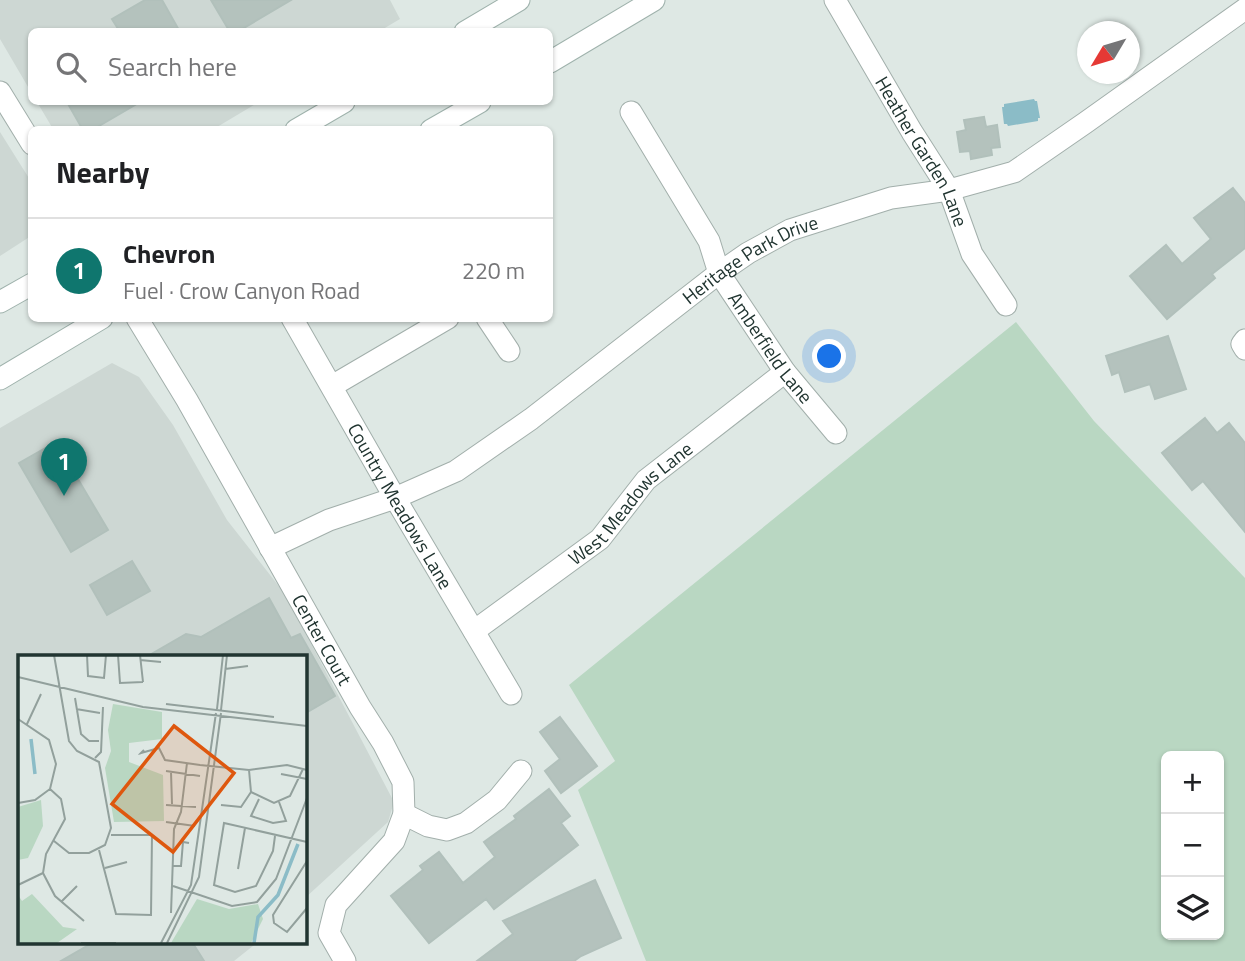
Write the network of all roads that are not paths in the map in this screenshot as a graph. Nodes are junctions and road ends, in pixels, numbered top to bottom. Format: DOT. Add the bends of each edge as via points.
graph roads {
  1 [pos="519,0"];
  2 [pos="654,0"];
  3 [pos="835,0"];
  4 [pos="1245,9"];
  5 [pos="472,28"];
  6 [pos="553,60"];
  7 [pos="0,92"];
  8 [pos="339,105"];
  9 [pos="475,105"];
  10 [pos="631,112"];
  11 [pos="303,126"];
  12 [pos="438,126"];
  13 [pos="28,138"];
  14 [pos="949,190"];
  15 [pos="719,273"];
  16 [pos="28,286"];
  17 [pos="0,302"];
  18 [pos="1006,305"];
  19 [pos="95,322"];
  20 [pos="139,322"];
  21 [pos="294,322"];
  22 [pos="441,322"];
  23 [pos="490,322"];
  24 [pos="509,351"];
  25 [pos="785,372"];
  26 [pos="0,379"];
  27 [pos="332,386"];
  28 [pos="836,433"];
  29 [pos="395,498"];
  30 [pos="270,548"];
  31 [pos="474,631"];
  32 [pos="511,694"];
  33 [pos="521,771"];
  34 [pos="404,814"];
  35 [pos="345,961"];
  1 -- 5 [label="street"];
  2 -- 6 [label="street"];
  3 -- 14 [label="street, Heather Garden Lane"];
  4 -- 14 [label="street, Heritage Park Drive" via="1014,172"];
  7 -- 13 [label="street"];
  8 -- 11 [label="street"];
  9 -- 12 [label="street"];
  10 -- 15 [label="street, Amberfield Lane" via="709,241"];
  14 -- 15 [label="street, Heritage Park Drive" via="891,198 790,230"];
  14 -- 18 [label="street, Heather Garden Lane" via="972,254"];
  15 -- 25 [label="street, Amberfield Lane"];
  15 -- 29 [label="street, Heritage Park Drive" via="510,434 456,471"];
  16 -- 17 [label="street"];
  19 -- 26 [label="street"];
  20 -- 30 [label="street, Center Court"];
  21 -- 27 [label="street, Country Meadows Lane"];
  22 -- 27 [label="street"];
  23 -- 24 [label="street"];
  25 -- 28 [label="street, Amberfield Lane"];
  25 -- 31 [label="street, West Meadows Lane" via="646,480 600,539"];
  27 -- 29 [label="street, Country Meadows Lane"];
  29 -- 30 [label="street, Heritage Park Drive" via="329,520"];
  29 -- 31 [label="street, Country Meadows Lane"];
  30 -- 34 [label="street, Center Court" via="403,782"];
  31 -- 32 [label="street, Country Meadows Lane"];
  33 -- 34 [label="street" via="497,800 466,823 447,830"];
  34 -- 35 [label="street, Center Court" via="394,841 337,905 329,933"];
}
